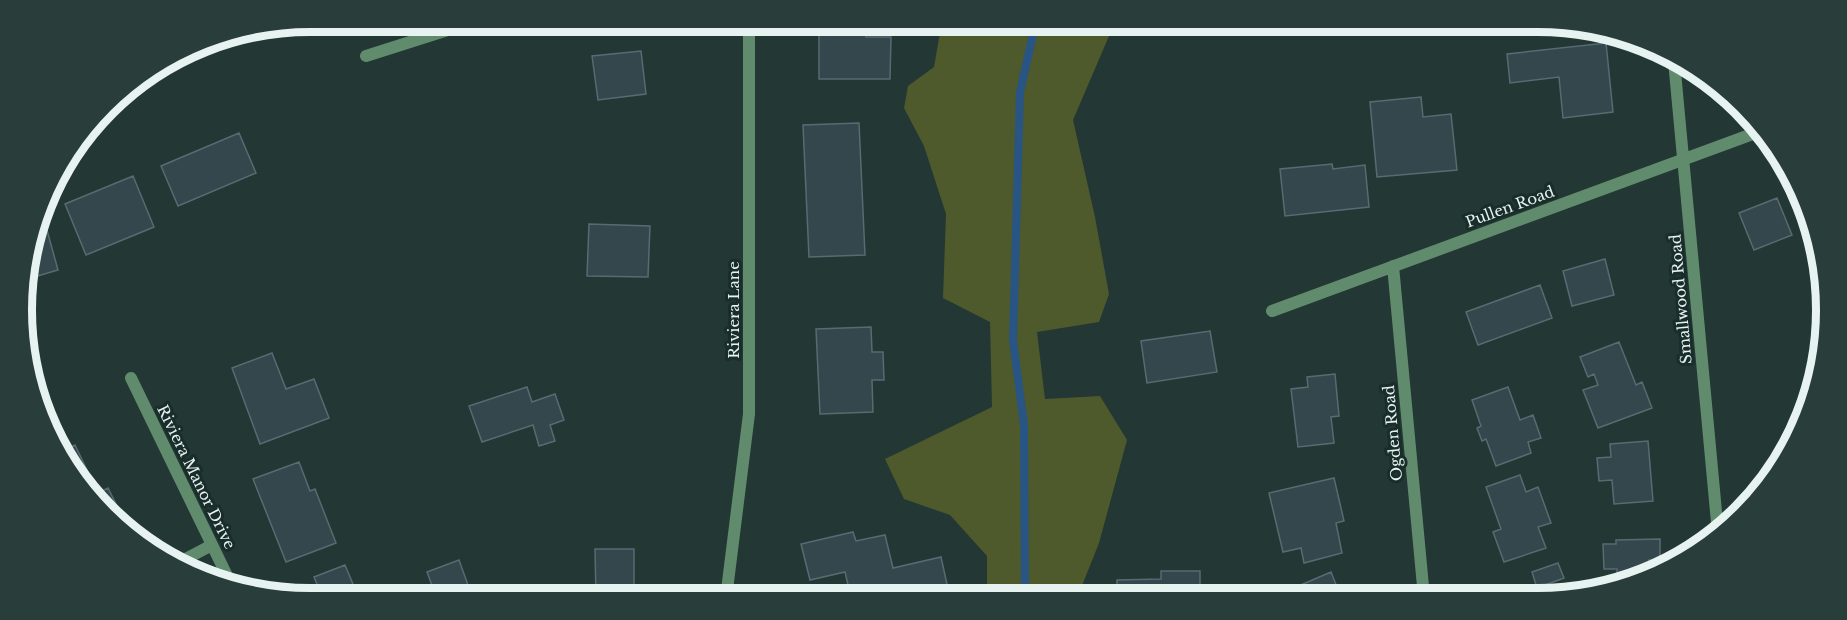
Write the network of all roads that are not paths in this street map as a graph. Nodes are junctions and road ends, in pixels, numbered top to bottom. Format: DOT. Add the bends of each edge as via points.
graph roads {
  1 [pos="441,32"];
  2 [pos="749,32"];
  3 [pos="366,56"];
  4 [pos="1675,68"];
  5 [pos="1753,134"];
  6 [pos="1682,159"];
  7 [pos="1393,266"];
  8 [pos="1272,311"];
  9 [pos="131,378"];
  10 [pos="1717,522"];
  11 [pos="212,545"];
  12 [pos="185,559"];
  13 [pos="227,576"];
  14 [pos="727,588"];
  15 [pos="1423,588"];
  1 -- 3 [label="street"];
  2 -- 14 [label="street, Riviera Lane" via="748,414"];
  4 -- 6 [label="street, Smallwood Road"];
  5 -- 6 [label="street, Pullen Road"];
  6 -- 7 [label="street, Pullen Road"];
  6 -- 10 [label="street, Smallwood Road"];
  7 -- 8 [label="street, Pullen Road"];
  7 -- 15 [label="street, Ogden Road"];
  9 -- 11 [label="street, Riviera Manor Drive"];
  11 -- 12 [label="street"];
  11 -- 13 [label="street, Riviera Manor Drive"];
}
